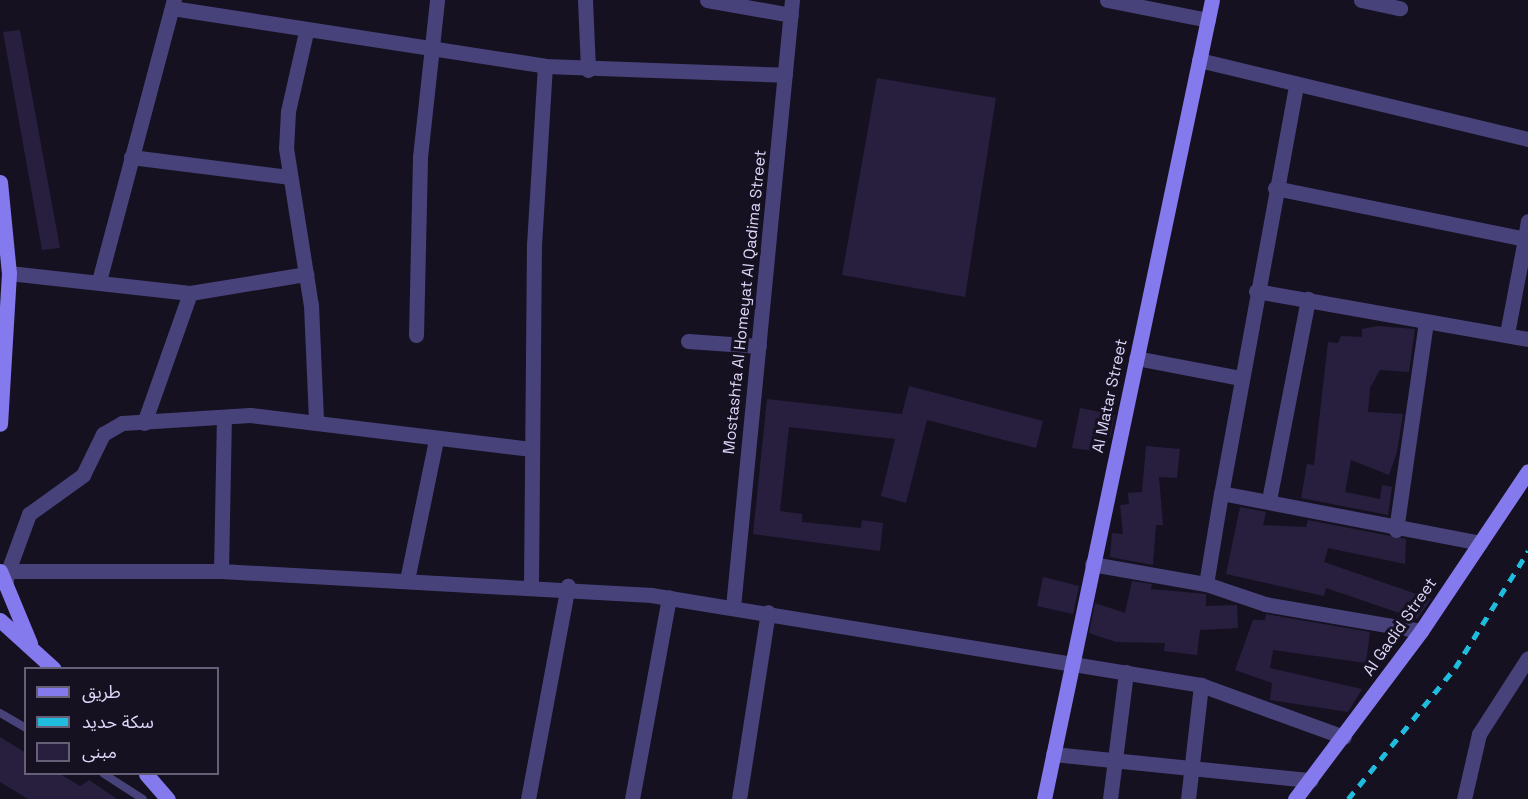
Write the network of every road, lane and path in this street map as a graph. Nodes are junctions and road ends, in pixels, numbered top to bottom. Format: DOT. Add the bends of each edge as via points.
graph roads {
  1 [pos="437,0"];
  2 [pos="585,0"];
  3 [pos="707,0"];
  4 [pos="1107,0"];
  5 [pos="1212,0"];
  6 [pos="1361,0"];
  7 [pos="173,4"];
  8 [pos="791,7"];
  9 [pos="1400,8"];
  10 [pos="1208,20"];
  11 [pos="306,32"];
  12 [pos="430,52"];
  13 [pos="1199,60"];
  14 [pos="545,66"];
  15 [pos="588,70"];
  16 [pos="785,75"];
  17 [pos="1296,86"];
  18 [pos="1528,139"];
  19 [pos="131,157"];
  20 [pos="289,177"];
  21 [pos="0,182"];
  22 [pos="1275,188"];
  23 [pos="1528,221"];
  24 [pos="1525,249"];
  25 [pos="9,273"];
  26 [pos="306,274"];
  27 [pos="99,281"];
  28 [pos="1256,291"];
  29 [pos="190,293"];
  30 [pos="1308,299"];
  31 [pos="1426,323"];
  32 [pos="1507,333"];
  33 [pos="416,335"];
  34 [pos="1528,339"];
  35 [pos="688,341"];
  36 [pos="759,346"];
  37 [pos="1136,358"];
  38 [pos="1241,378"];
  39 [pos="224,418"];
  40 [pos="315,421"];
  41 [pos="144,423"];
  42 [pos="0,424"];
  43 [pos="436,440"];
  44 [pos="532,449"];
  45 [pos="1528,471"];
  46 [pos="1221,493"];
  47 [pos="1269,500"];
  48 [pos="1396,530"];
  49 [pos="1480,543"];
  50 [pos="1092,564"];
  51 [pos="222,571"];
  52 [pos="4,575"];
  53 [pos="407,579"];
  54 [pos="1206,584"];
  55 [pos="531,585"];
  56 [pos="568,586"];
  57 [pos="669,597"];
  58 [pos="733,607"];
  59 [pos="768,612"];
  60 [pos="0,620"];
  61 [pos="1421,631"];
  62 [pos="30,643"];
  63 [pos="1528,658"];
  64 [pos="1072,663"];
  65 [pos="51,667"];
  66 [pos="1125,672"];
  67 [pos="1201,685"];
  68 [pos="0,713"];
  69 [pos="24,727"];
  70 [pos="1344,737"];
  71 [pos="1053,754"];
  72 [pos="1115,760"];
  73 [pos="1191,770"];
  74 [pos="106,775"];
  75 [pos="147,775"];
  76 [pos="1311,780"];
  77 [pos="143,799"];
  78 [pos="168,799"];
  79 [pos="528,799"];
  80 [pos="632,799"];
  81 [pos="739,799"];
  82 [pos="1044,799"];
  83 [pos="1110,799"];
  84 [pos="1188,799"];
  85 [pos="1295,799"];
  86 [pos="1464,799"];
  1 -- 12 [label="street"];
  2 -- 15 [label="street"];
  3 -- 8 [label="street"];
  4 -- 10 [label="street"];
  5 -- 10 [label="street, Al Matar Street"];
  6 -- 9 [label="street"];
  7 -- 11 [label="street"];
  7 -- 19 [label="street"];
  8 -- 16 [label="street, Mostashfa Al Homeyat Al Qadima Street"];
  10 -- 13 [label="street, Al Matar Street"];
  11 -- 12 [label="street"];
  11 -- 20 [label="street" via="288,111"];
  12 -- 14 [label="street"];
  12 -- 33 [label="street" via="420,158"];
  13 -- 17 [label="street"];
  13 -- 37 [label="street, Al Matar Street"];
  14 -- 15 [label="street"];
  14 -- 44 [label="street" via="534,246"];
  15 -- 16 [label="street"];
  16 -- 36 [label="street, Mostashfa Al Homeyat Al Qadima Street"];
  17 -- 18 [label="street"];
  17 -- 22 [label="street"];
  19 -- 20 [label="street"];
  19 -- 27 [label="street"];
  20 -- 26 [label="street"];
  21 -- 25 [label="street"];
  22 -- 24 [label="street"];
  22 -- 28 [label="street"];
  23 -- 24 [label="street"];
  24 -- 32 [label="street"];
  25 -- 27 [label="street"];
  25 -- 42 [label="street"];
  26 -- 29 [label="street"];
  26 -- 40 [label="street"];
  27 -- 29 [label="street"];
  28 -- 30 [label="street"];
  28 -- 38 [label="street"];
  29 -- 41 [label="street"];
  30 -- 31 [label="street"];
  30 -- 47 [label="street"];
  31 -- 32 [label="street"];
  31 -- 48 [label="street"];
  32 -- 34 [label="street"];
  35 -- 36 [label="street"];
  36 -- 58 [label="street, Mostashfa Al Homeyat Al Qadima Street"];
  37 -- 38 [label="street"];
  37 -- 50 [label="street, Al Matar Street"];
  38 -- 46 [label="street"];
  39 -- 40 [label="street"];
  39 -- 41 [label="street"];
  39 -- 51 [label="street"];
  40 -- 43 [label="street"];
  41 -- 52 [label="street" via="112,426 83,476 38,504"];
  43 -- 44 [label="street"];
  43 -- 53 [label="street"];
  44 -- 55 [label="street"];
  45 -- 49 [label="street, Al Gadid Street"];
  46 -- 47 [label="street"];
  46 -- 54 [label="street"];
  47 -- 48 [label="street"];
  48 -- 49 [label="street"];
  49 -- 61 [label="street, Al Gadid Street"];
  50 -- 54 [label="street"];
  50 -- 64 [label="street, Al Matar Street"];
  51 -- 52 [label="street"];
  51 -- 53 [label="street"];
  52 -- 62 [label="street"];
  53 -- 55 [label="street"];
  54 -- 61 [label="street" via="1264,604"];
  55 -- 56 [label="street"];
  56 -- 57 [label="street"];
  56 -- 79 [label="street"];
  57 -- 58 [label="street"];
  57 -- 80 [label="street"];
  58 -- 59 [label="street"];
  59 -- 64 [label="street"];
  59 -- 81 [label="street"];
  60 -- 62 [label="street"];
  61 -- 70 [label="street, Al Gadid Street"];
  62 -- 65 [label="street"];
  63 -- 86 [label="street" via="1486,720 1473,750"];
  64 -- 66 [label="street"];
  64 -- 71 [label="street, Al Matar Street"];
  66 -- 67 [label="street"];
  66 -- 72 [label="street"];
  67 -- 70 [label="street"];
  67 -- 73 [label="street"];
  68 -- 69 [label="lane"];
  70 -- 76 [label="street, Al Gadid Street"];
  71 -- 72 [label="street"];
  71 -- 82 [label="street, Al Matar Street"];
  72 -- 73 [label="street"];
  72 -- 83 [label="street"];
  73 -- 76 [label="street"];
  73 -- 84 [label="street"];
  74 -- 77 [label="lane"];
  75 -- 78 [label="street"];
  76 -- 85 [label="street, Al Gadid Street"];
}
